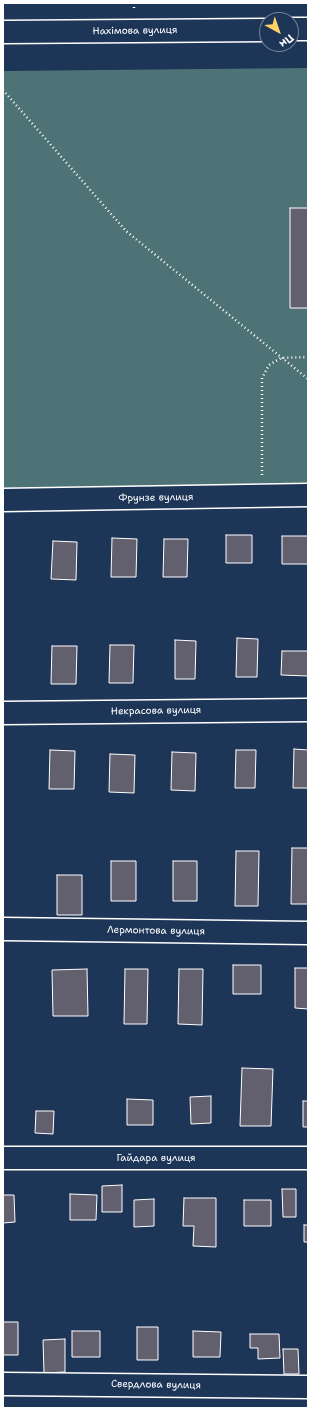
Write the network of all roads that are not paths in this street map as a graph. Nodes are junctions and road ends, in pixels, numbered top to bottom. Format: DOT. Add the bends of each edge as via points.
graph roads {
  1 [pos="259,30"];
  2 [pos="3,32"];
  3 [pos="308,495"];
  4 [pos="3,500"];
  5 [pos="308,710"];
  6 [pos="3,712"];
  7 [pos="3,929"];
  8 [pos="308,934"];
  9 [pos="3,1158"];
  10 [pos="308,1158"];
  11 [pos="3,1384"];
  12 [pos="308,1387"];
  1 -- 2 [label="street, Нахімова вулиця"];
  3 -- 4 [label="street, Фрунзе вулиця"];
  5 -- 6 [label="street, Некрасова вулиця"];
  7 -- 8 [label="street, Лермонтова вулиця"];
  9 -- 10 [label="street, Гайдара вулиця"];
  11 -- 12 [label="street, Свердлова вулиця"];
}
